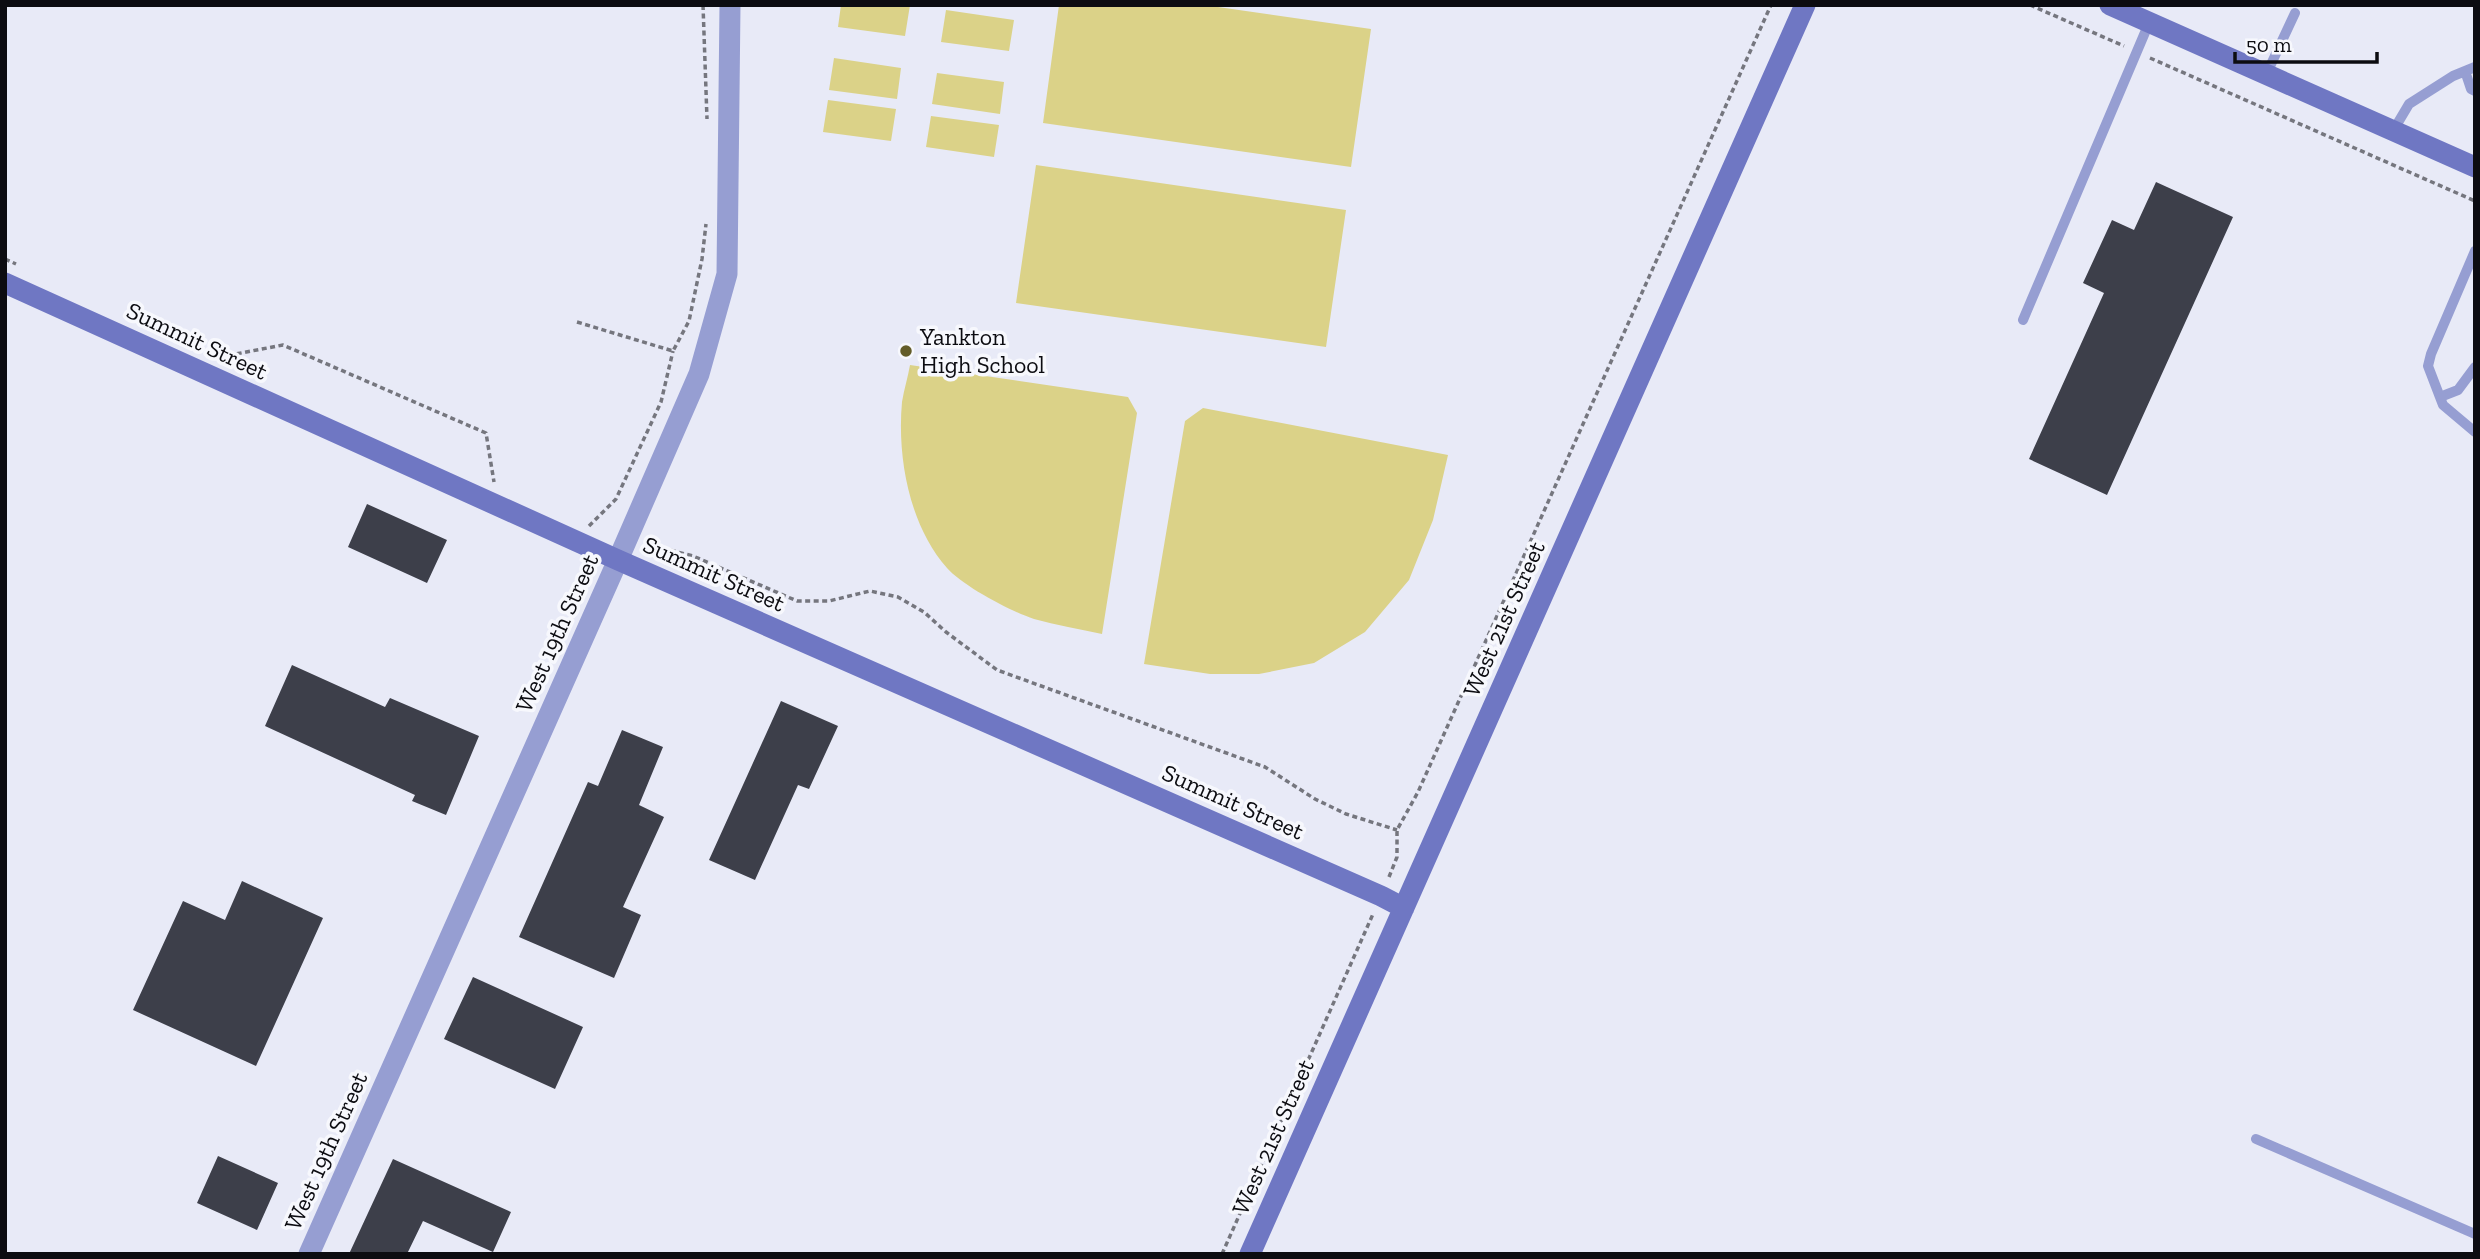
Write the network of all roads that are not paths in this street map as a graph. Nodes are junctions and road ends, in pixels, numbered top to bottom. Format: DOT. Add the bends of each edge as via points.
graph roads {
  1 [pos="730,5"];
  2 [pos="1805,5"];
  3 [pos="2110,5"];
  4 [pos="2295,13"];
  5 [pos="2149,23"];
  6 [pos="2470,69"];
  7 [pos="2266,75"];
  8 [pos="2475,91"];
  9 [pos="2393,131"];
  10 [pos="2475,167"];
  11 [pos="2475,251"];
  12 [pos="5,283"];
  13 [pos="2024,320"];
  14 [pos="2475,367"];
  15 [pos="2440,397"];
  16 [pos="2475,432"];
  17 [pos="618,561"];
  18 [pos="1404,908"];
  19 [pos="2256,1139"];
  20 [pos="2475,1234"];
  21 [pos="309,1254"];
  22 [pos="1250,1254"];
  1 -- 17 [label="street, West 19th Street" via="727,274 699,374"];
  2 -- 18 [label="street, West 21st Street"];
  3 -- 5 [label="street"];
  4 -- 7 [label="lane"];
  5 -- 7 [label="street"];
  5 -- 13 [label="lane"];
  6 -- 8 [label="lane"];
  6 -- 9 [label="lane" via="2409,104"];
  7 -- 9 [label="street"];
  9 -- 10 [label="street"];
  11 -- 15 [label="lane" via="2428,366"];
  12 -- 17 [label="street, Summit Street"];
  14 -- 15 [label="lane" via="2458,390"];
  15 -- 16 [label="lane" via="2443,405"];
  17 -- 18 [label="street, Summit Street"];
  17 -- 21 [label="street, West 19th Street"];
  18 -- 22 [label="street, West 21st Street"];
  19 -- 20 [label="lane"];
}
